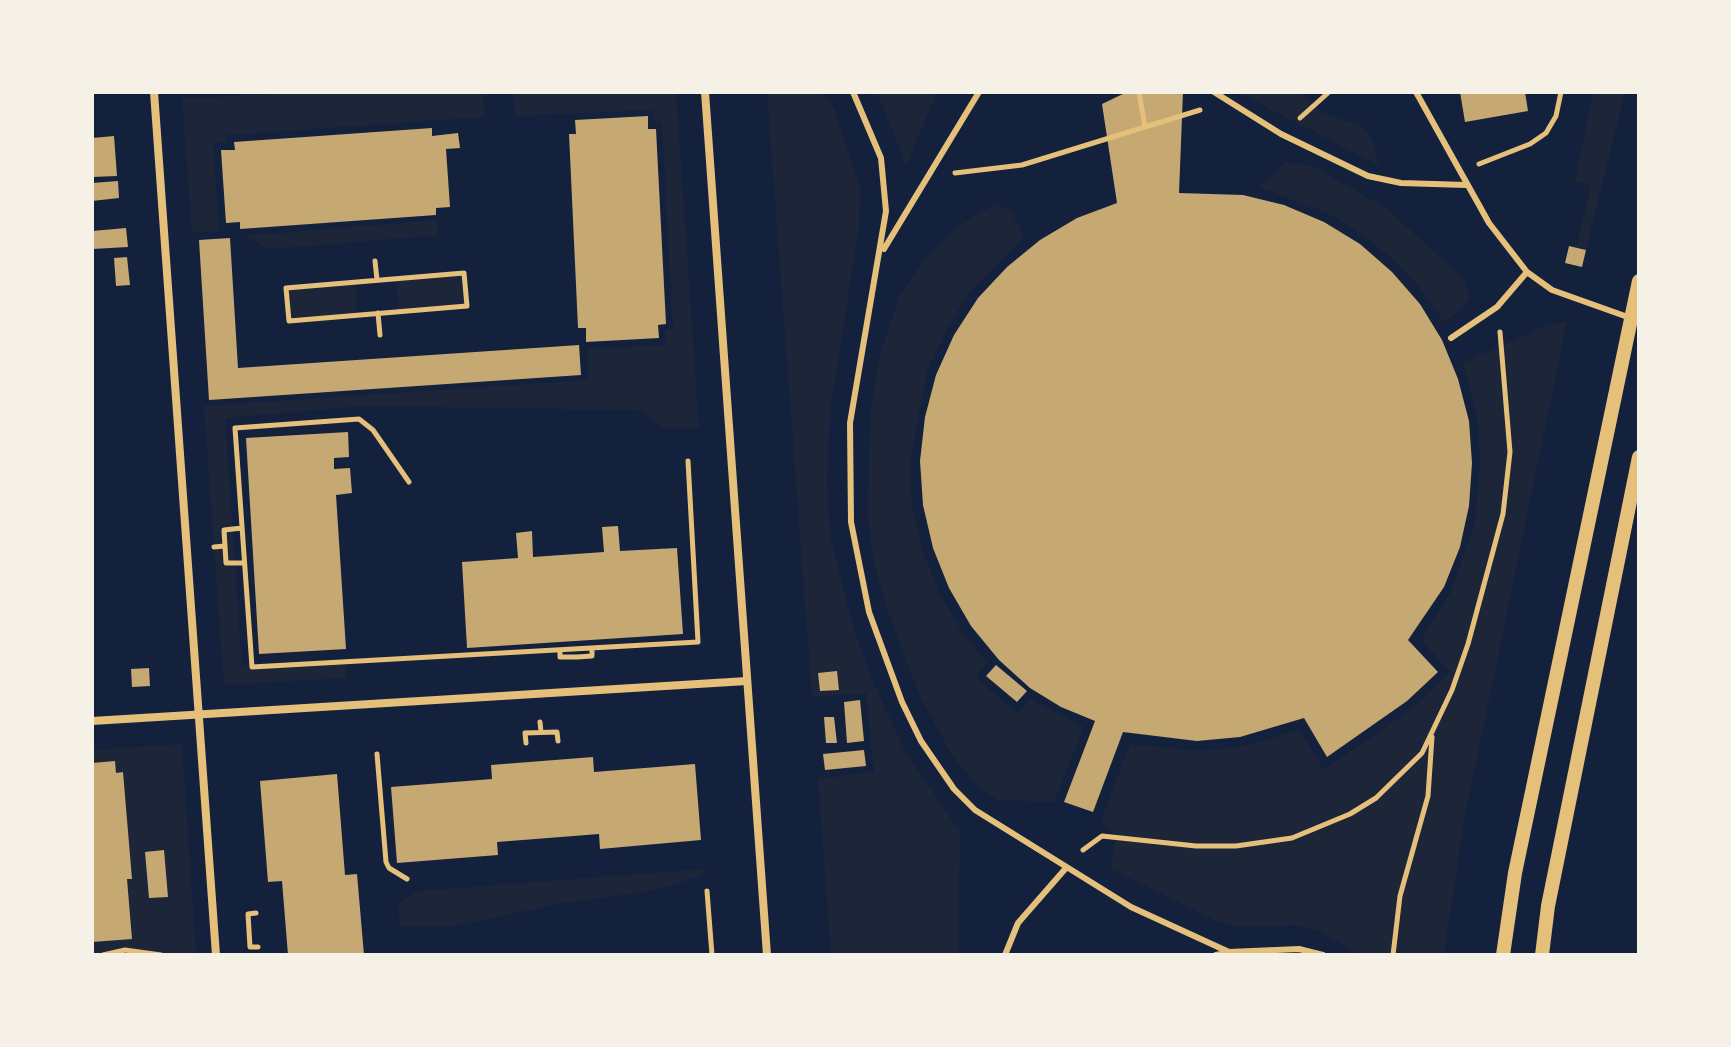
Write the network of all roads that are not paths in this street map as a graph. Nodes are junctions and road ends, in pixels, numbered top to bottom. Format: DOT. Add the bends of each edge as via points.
graph roads {
  1 [pos="154,92"];
  2 [pos="705,92"];
  3 [pos="853,92"];
  4 [pos="979,92"];
  5 [pos="1214,92"];
  6 [pos="1416,92"];
  7 [pos="1466,185"];
  8 [pos="882,252"];
  9 [pos="1527,272"];
  10 [pos="1639,281"];
  11 [pos="1634,320"];
  12 [pos="1451,338"];
  13 [pos="1639,457"];
  14 [pos="747,681"];
  15 [pos="199,715"];
  16 [pos="92,721"];
  17 [pos="1066,868"];
  18 [pos="1229,952"];
  19 [pos="216,955"];
  20 [pos="767,955"];
  21 [pos="1005,955"];
  22 [pos="1216,955"];
  23 [pos="1323,955"];
  24 [pos="1503,955"];
  25 [pos="1542,955"];
  1 -- 15 [label="street"];
  2 -- 14 [label="street"];
  3 -- 8 [label="lane" via="886,182"];
  4 -- 8 [label="lane"];
  5 -- 7 [label="lane" via="1350,169 1387,181"];
  6 -- 7 [label="lane"];
  7 -- 9 [label="lane"];
  8 -- 17 [label="lane" via="859,360 848,477 869,612 902,702 946,778 975,810"];
  9 -- 11 [label="lane" via="1552,290"];
  9 -- 12 [label="lane" via="1497,307"];
  10 -- 11 [label="street"];
  11 -- 24 [label="street" via="1515,873"];
  13 -- 25 [label="street"];
  14 -- 15 [label="street"];
  14 -- 20 [label="street"];
  15 -- 16 [label="street"];
  15 -- 19 [label="street"];
  17 -- 18 [label="lane" via="1172,929"];
  17 -- 21 [label="lane" via="1018,923"];
  18 -- 22 [label="lane"];
  18 -- 23 [label="lane" via="1299,949"];
}
